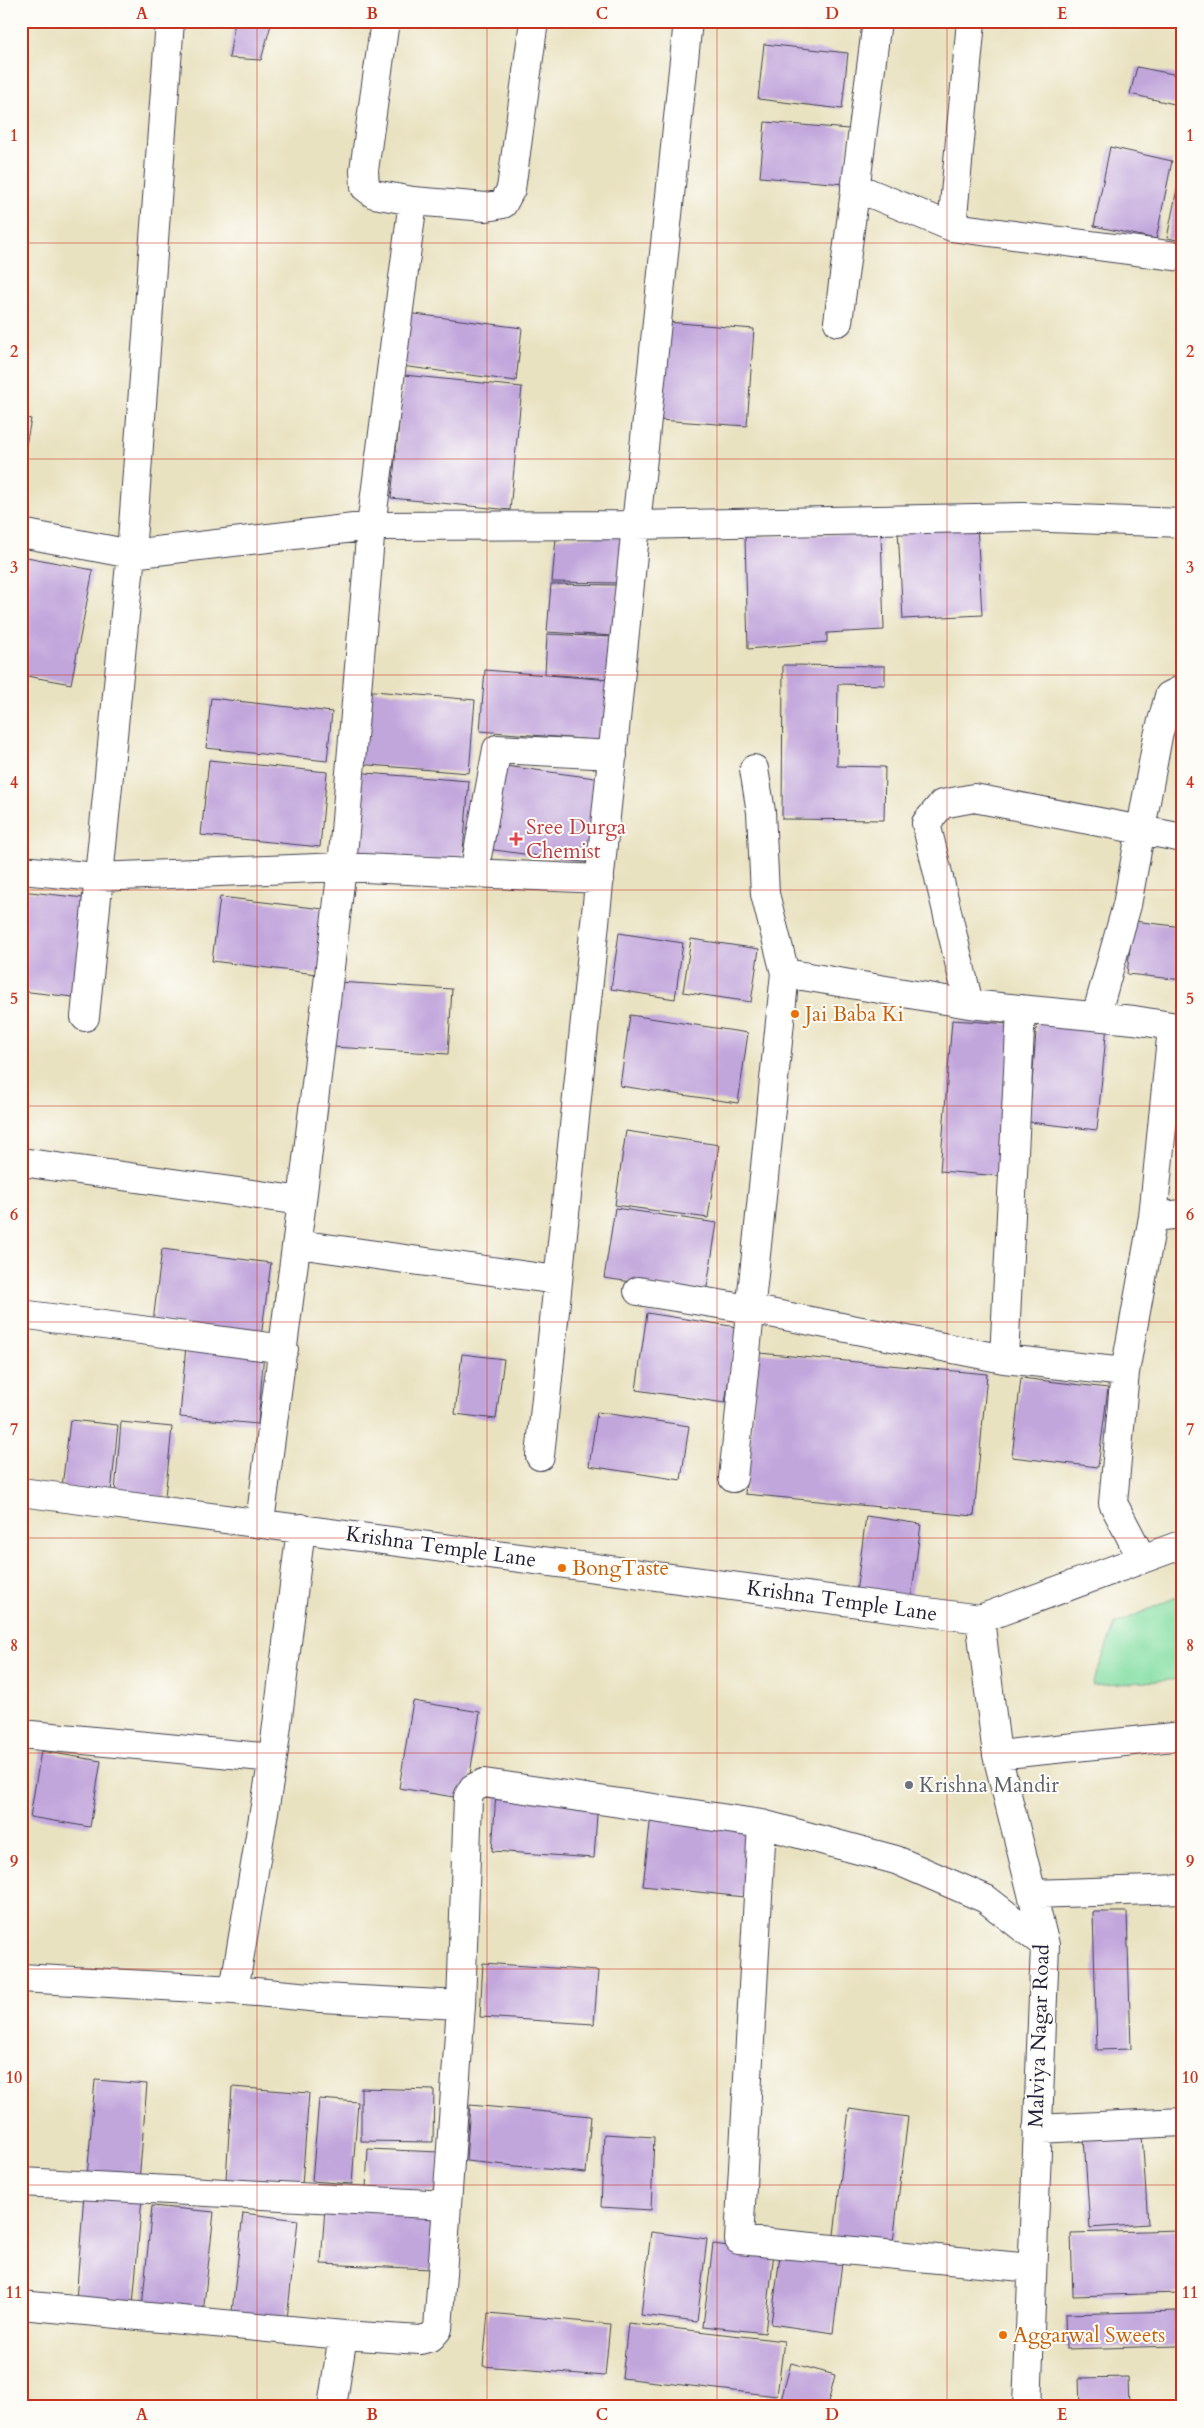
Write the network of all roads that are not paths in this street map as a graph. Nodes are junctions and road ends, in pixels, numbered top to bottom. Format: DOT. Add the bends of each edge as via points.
graph roads {
  1 [pos="170,21"];
  2 [pos="385,21"];
  3 [pos="534,21"];
  4 [pos="688,21"];
  5 [pos="877,21"];
  6 [pos="971,21"];
  7 [pos="854,187"];
  8 [pos="413,201"];
  9 [pos="952,226"];
  10 [pos="1183,257"];
  11 [pos="838,322"];
  12 [pos="1183,522"];
  13 [pos="636,525"];
  14 [pos="371,526"];
  15 [pos="21,534"];
  16 [pos="131,554"];
  17 [pos="1183,689"];
  18 [pos="612,755"];
  19 [pos="754,770"];
  20 [pos="1140,832"];
  21 [pos="1183,838"];
  22 [pos="342,866"];
  23 [pos="21,870"];
  24 [pos="474,873"];
  25 [pos="97,877"];
  26 [pos="600,879"];
  27 [pos="785,973"];
  28 [pos="969,1004"];
  29 [pos="1021,1009"];
  30 [pos="84,1016"];
  31 [pos="1096,1016"];
  32 [pos="1178,1028"];
  33 [pos="21,1162"];
  34 [pos="302,1201"];
  35 [pos="1183,1214"];
  36 [pos="1153,1217"];
  37 [pos="297,1244"];
  38 [pos="557,1280"];
  39 [pos="638,1291"];
  40 [pos="750,1309"];
  41 [pos="21,1314"];
  42 [pos="284,1349"];
  43 [pos="1004,1359"];
  44 [pos="1125,1372"];
  45 [pos="540,1456"];
  46 [pos="733,1478"];
  47 [pos="21,1492"];
  48 [pos="260,1522"];
  49 [pos="302,1528"];
  50 [pos="1183,1544"];
  51 [pos="1142,1559"];
  52 [pos="980,1619"];
  53 [pos="21,1734"];
  54 [pos="1183,1736"];
  55 [pos="997,1755"];
  56 [pos="273,1758"];
  57 [pos="762,1824"];
  58 [pos="1183,1889"];
  59 [pos="1032,1894"];
  60 [pos="1044,1945"];
  61 [pos="21,1978"];
  62 [pos="234,1990"];
  63 [pos="461,2005"];
  64 [pos="1183,2122"];
  65 [pos="1037,2129"];
  66 [pos="21,2182"];
  67 [pos="447,2205"];
  68 [pos="1032,2268"];
  69 [pos="21,2306"];
  70 [pos="343,2334"];
  71 [pos="332,2407"];
  72 [pos="1026,2407"];
  1 -- 16 [label="street"];
  2 -- 8 [label="street" via="364,187 374,194"];
  3 -- 8 [label="street" via="511,189 504,204 486,207"];
  4 -- 13 [label="street"];
  5 -- 7 [label="street"];
  6 -- 9 [label="street"];
  7 -- 9 [label="street"];
  7 -- 11 [label="street"];
  8 -- 14 [label="street"];
  9 -- 10 [label="street"];
  12 -- 13 [label="street" via="1024,517"];
  13 -- 14 [label="street"];
  13 -- 18 [label="street"];
  14 -- 16 [label="street"];
  14 -- 22 [label="street"];
  15 -- 16 [label="street"];
  16 -- 25 [label="street"];
  17 -- 20 [label="street" via="1169,696"];
  18 -- 24 [label="street" via="497,749"];
  18 -- 26 [label="street"];
  19 -- 27 [label="street" via="761,812 765,894"];
  20 -- 21 [label="street"];
  20 -- 28 [label="street" via="974,798 942,804 926,822"];
  20 -- 31 [label="street" via="1127,905"];
  22 -- 24 [label="street"];
  22 -- 25 [label="street"];
  22 -- 34 [label="street"];
  23 -- 25 [label="street"];
  24 -- 26 [label="street"];
  25 -- 30 [label="street"];
  26 -- 38 [label="street"];
  27 -- 28 [label="street"];
  27 -- 40 [label="street"];
  28 -- 29 [label="street"];
  29 -- 31 [label="street"];
  29 -- 43 [label="street"];
  31 -- 32 [label="street"];
  32 -- 36 [label="street"];
  33 -- 34 [label="street"];
  34 -- 37 [label="street"];
  35 -- 36 [label="street"];
  36 -- 44 [label="street"];
  37 -- 38 [label="street"];
  37 -- 42 [label="street"];
  38 -- 45 [label="street"];
  39 -- 40 [label="street"];
  40 -- 43 [label="street"];
  40 -- 46 [label="street"];
  41 -- 42 [label="street"];
  42 -- 48 [label="street"];
  43 -- 44 [label="street"];
  44 -- 51 [label="street" via="1113,1502"];
  47 -- 48 [label="street, Krishna Temple Lane"];
  48 -- 49 [label="street, Krishna Temple Lane"];
  49 -- 52 [label="street, Krishna Temple Lane"];
  49 -- 56 [label="street"];
  50 -- 51 [label="street"];
  51 -- 52 [label="street"];
  52 -- 55 [label="street, Malviya Nagar Road"];
  53 -- 56 [label="street"];
  54 -- 55 [label="street"];
  55 -- 59 [label="street, Malviya Nagar Road"];
  56 -- 62 [label="street"];
  57 -- 60 [label="street" via="896,1860 946,1881 986,1899"];
  57 -- 63 [label="street" via="484,1783 473,1788 468,1797"];
  57 -- 68 [label="street" via="739,2240"];
  58 -- 59 [label="street"];
  59 -- 60 [label="street, Malviya Nagar Road"];
  60 -- 65 [label="street, Malviya Nagar Road"];
  61 -- 62 [label="street"];
  62 -- 63 [label="street"];
  63 -- 67 [label="street"];
  64 -- 65 [label="street"];
  65 -- 68 [label="street, Malviya Nagar Road"];
  66 -- 67 [label="street"];
  67 -- 70 [label="street" via="438,2329 420,2340"];
  68 -- 72 [label="street, Malviya Nagar Road"];
  69 -- 70 [label="street"];
  70 -- 71 [label="street"];
}
